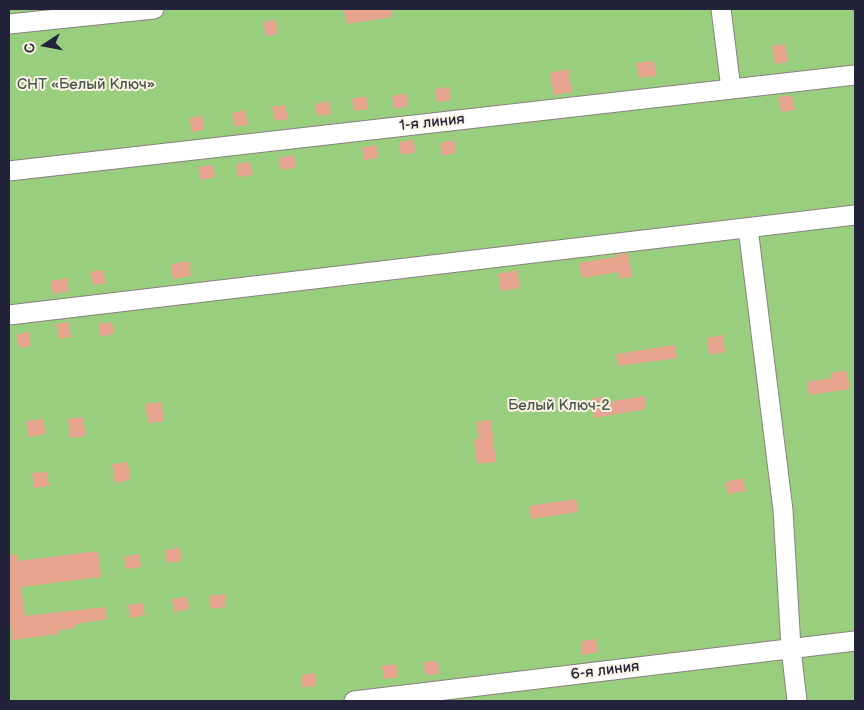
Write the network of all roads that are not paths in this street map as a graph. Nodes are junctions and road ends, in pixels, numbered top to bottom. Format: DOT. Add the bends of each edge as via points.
graph roads {
  1 [pos="154,9"];
  2 [pos="721,9"];
  3 [pos="9,24"];
  4 [pos="855,75"];
  5 [pos="731,89"];
  6 [pos="9,171"];
  7 [pos="855,216"];
  8 [pos="748,228"];
  9 [pos="9,315"];
  10 [pos="855,641"];
  11 [pos="792,648"];
  12 [pos="354,701"];
  13 [pos="797,701"];
  1 -- 3 [label="street"];
  2 -- 5 [label="street"];
  4 -- 5 [label="street, 1-я линия"];
  5 -- 6 [label="street, 1-я линия"];
  7 -- 8 [label="street"];
  8 -- 9 [label="street"];
  8 -- 11 [label="street" via="783,510"];
  10 -- 11 [label="street, 6-я линия"];
  11 -- 12 [label="street, 6-я линия"];
  11 -- 13 [label="street"];
}
